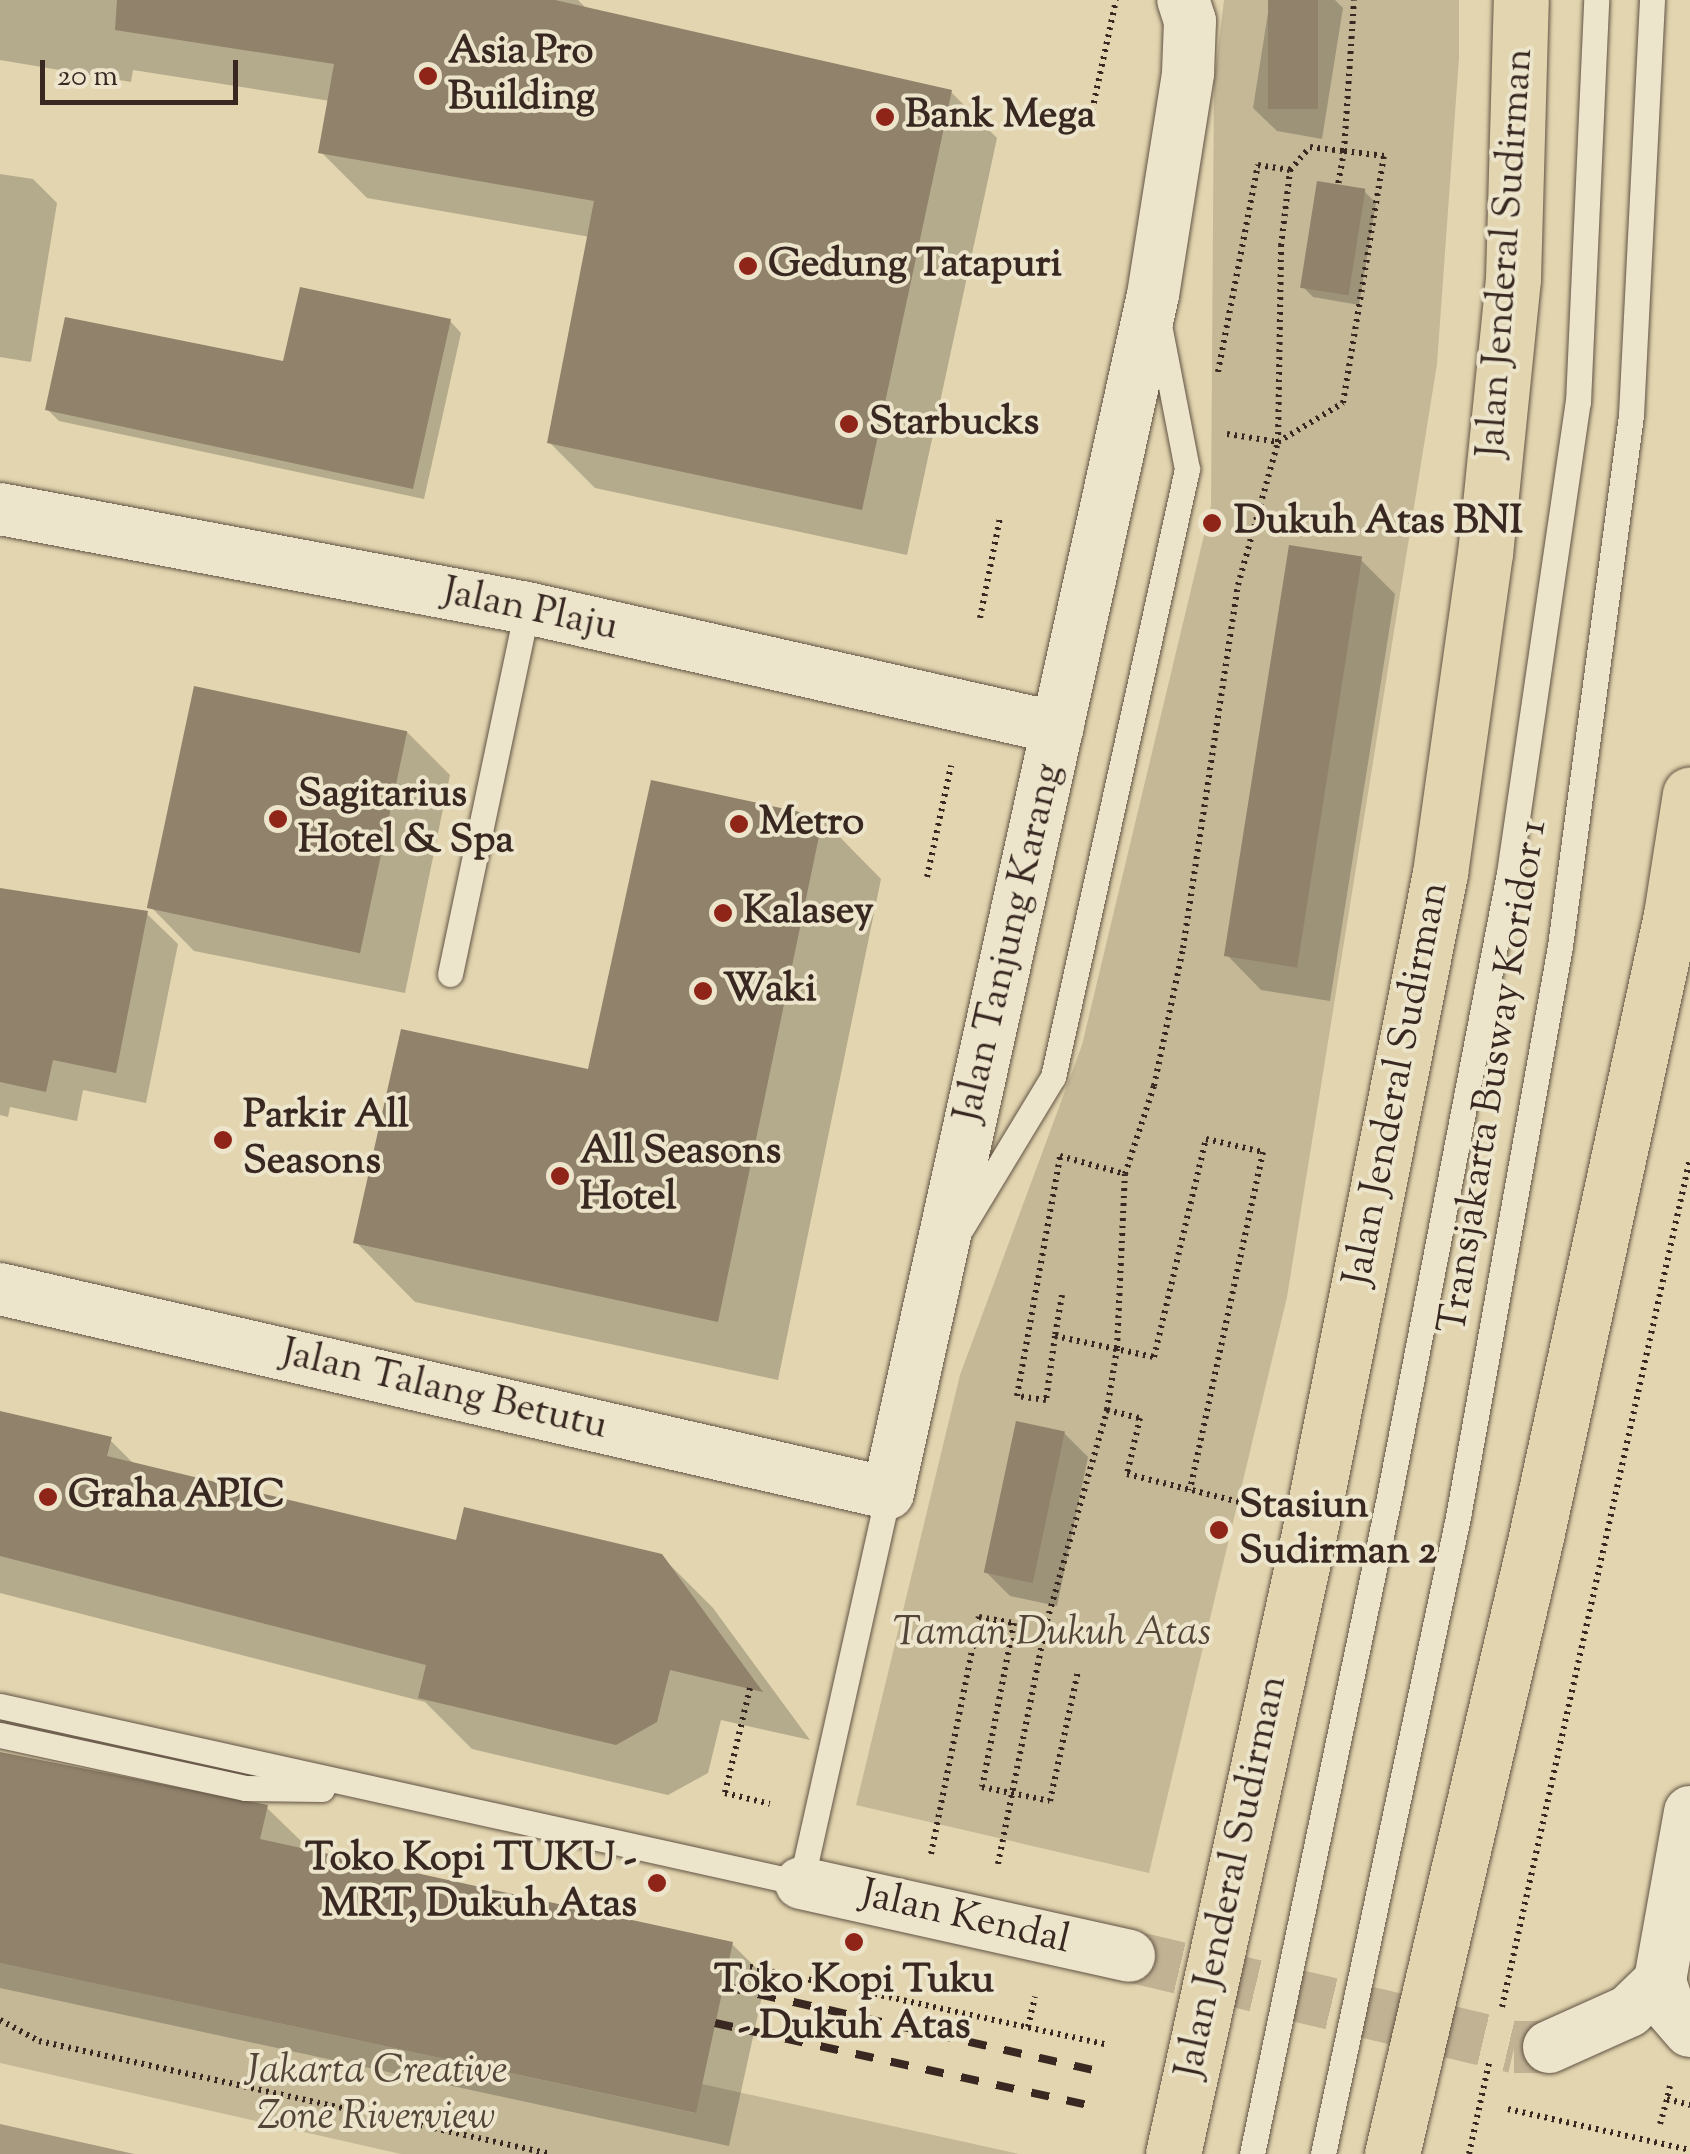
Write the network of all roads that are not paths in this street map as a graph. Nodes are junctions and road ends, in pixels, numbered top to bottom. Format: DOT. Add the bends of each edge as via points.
graph roads {
  1 [pos="1183,0"];
  2 [pos="1522,0"];
  3 [pos="1596,0"];
  4 [pos="1652,0"];
  5 [pos="1153,295"];
  6 [pos="0,508"];
  7 [pos="527,608"];
  8 [pos="1058,728"];
  9 [pos="1690,794"];
  10 [pos="450,974"];
  11 [pos="938,1268"];
  12 [pos="0,1289"];
  13 [pos="888,1493"];
  14 [pos="0,1706"];
  15 [pos="0,1735"];
  16 [pos="346,1786"];
  17 [pos="1690,1812"];
  18 [pos="801,1883"];
  19 [pos="1130,1956"];
  20 [pos="1660,1981"];
  21 [pos="1687,2029"];
  22 [pos="1549,2047"];
  23 [pos="1173,2154"];
  24 [pos="1252,2154"];
  25 [pos="1323,2154"];
  26 [pos="1392,2154"];
  1 -- 5 [label="street, Jalan Tanjung Karang" via="1190,22 1188,72"];
  2 -- 23 [label="main road, Jalan Jenderal Sudirman" via="1513,279 1485,554 1440,874 1312,1520"];
  3 -- 24 [label="lane, Transjakarta Busway Koridor 1" via="1578,402 1509,874"];
  4 -- 25 [label="lane, Transjakarta Busway Koridor 1" via="1631,415 1560,946 1458,1517"];
  5 -- 8 [label="street, Jalan Tanjung Karang"];
  5 -- 11 [label="lane" via="1187,469 1062,1039 1053,1076"];
  6 -- 7 [label="street, Jalan Plaju"];
  7 -- 8 [label="street, Jalan Plaju"];
  7 -- 10 [label="lane"];
  8 -- 11 [label="street, Jalan Tanjung Karang"];
  9 -- 26 [label="main road" via="1671,915 1540,1518"];
  11 -- 13 [label="street, Jalan Tanjung Karang"];
  12 -- 13 [label="street, Jalan Talang Betutu"];
  13 -- 18 [label="lane, Jalan Tanjung Karang"];
  14 -- 16 [label="lane"];
  15 -- 16 [label="lane" via="245,1788"];
  16 -- 18 [label="lane"];
  17 -- 20 [label="street"];
  18 -- 19 [label="street, Jalan Kendal"];
  20 -- 21 [label="street"];
  20 -- 22 [label="street" via="1628,2011"];
}
